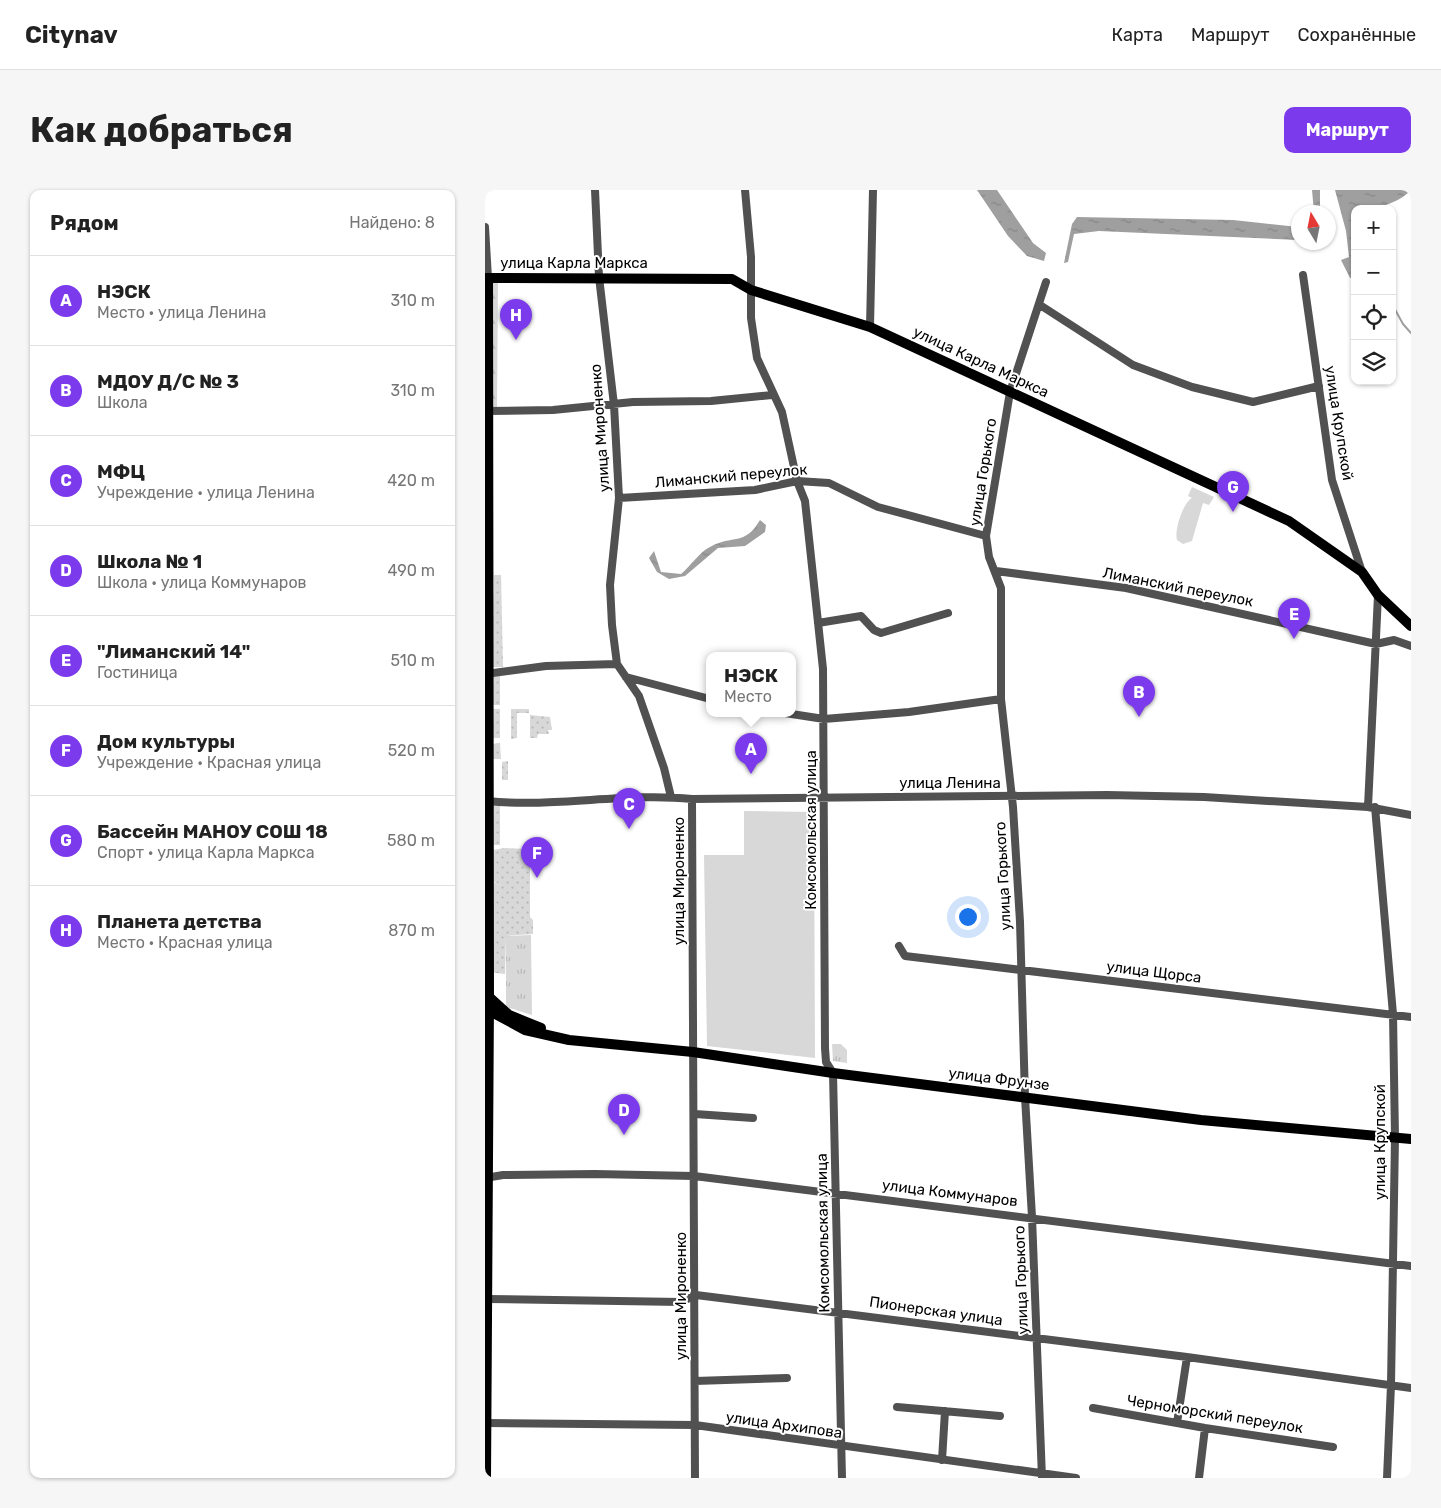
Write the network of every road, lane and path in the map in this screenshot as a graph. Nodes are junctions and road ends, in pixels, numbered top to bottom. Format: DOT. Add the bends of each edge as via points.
graph roads {
  1 [pos="595,190"];
  2 [pos="745,190"];
  3 [pos="873,190"];
  4 [pos="485,227"];
  5 [pos="1303,274"];
  6 [pos="599,277"];
  7 [pos="486,278"];
  8 [pos="1046,282"];
  9 [pos="751,290"];
  10 [pos="1040,305"];
  11 [pos="870,328"];
  12 [pos="1319,386"];
  13 [pos="1010,392"];
  14 [pos="772,395"];
  15 [pos="614,405"];
  16 [pos="488,411"];
  17 [pos="797,481"];
  18 [pos="619,498"];
  19 [pos="986,536"];
  20 [pos="996,571"];
  21 [pos="1362,572"];
  22 [pos="1378,595"];
  23 [pos="948,613"];
  24 [pos="818,623"];
  25 [pos="1411,626"];
  26 [pos="1377,644"];
  27 [pos="1411,646"];
  28 [pos="617,664"];
  29 [pos="486,674"];
  30 [pos="626,677"];
  31 [pos="706,698"];
  32 [pos="1001,698"];
  33 [pos="796,715"];
  34 [pos="824,719"];
  35 [pos="1011,796"];
  36 [pos="671,797"];
  37 [pos="824,798"];
  38 [pos="692,799"];
  39 [pos="488,801"];
  40 [pos="1371,807"];
  41 [pos="1411,815"];
  42 [pos="899,946"];
  43 [pos="487,951"];
  44 [pos="1022,971"];
  45 [pos="487,995"];
  46 [pos="487,1009"];
  47 [pos="1393,1014"];
  48 [pos="1411,1017"];
  49 [pos="585,1041"];
  50 [pos="693,1052"];
  51 [pos="833,1073"];
  52 [pos="1025,1097"];
  53 [pos="695,1114"];
  54 [pos="753,1118"];
  55 [pos="1395,1137"];
  56 [pos="1411,1139"];
  57 [pos="694,1176"];
  58 [pos="486,1178"];
  59 [pos="837,1193"];
  60 [pos="1032,1217"];
  61 [pos="486,1253"];
  62 [pos="1393,1264"];
  63 [pos="1411,1266"];
  64 [pos="695,1294"];
  65 [pos="487,1299"];
  66 [pos="838,1312"];
  67 [pos="1037,1339"];
  68 [pos="1187,1357"];
  69 [pos="787,1378"];
  70 [pos="695,1381"];
  71 [pos="1391,1385"];
  72 [pos="1411,1388"];
  73 [pos="486,1391"];
  74 [pos="897,1407"];
  75 [pos="1093,1408"];
  76 [pos="945,1411"];
  77 [pos="1000,1416"];
  78 [pos="487,1423"];
  79 [pos="1177,1423"];
  80 [pos="695,1426"];
  81 [pos="1205,1428"];
  82 [pos="1333,1446"];
  83 [pos="842,1447"];
  84 [pos="942,1460"];
  85 [pos="1042,1476"];
  86 [pos="486,1478"];
  87 [pos="695,1478"];
  88 [pos="843,1478"];
  89 [pos="1076,1478"];
  90 [pos="1199,1478"];
  91 [pos="1387,1478"];
  1 -- 6 [label="street, улица Мироненко"];
  2 -- 9 [label="street, Комсомольская улица"];
  3 -- 11 [label="street"];
  4 -- 7 [label="street"];
  5 -- 12 [label="street, улица Крупской"];
  6 -- 7 [label="main road, улица Карла Маркса"];
  6 -- 9 [label="main road, улица Карла Маркса" via="732,279"];
  6 -- 15 [label="street, улица Мироненко"];
  7 -- 16 [label="main road"];
  8 -- 10 [label="street, улица Горького"];
  9 -- 11 [label="main road, улица Карла Маркса"];
  9 -- 14 [label="street, Комсомольская улица" via="757,358"];
  10 -- 12 [label="street" via="1133,366 1192,387 1253,402"];
  10 -- 13 [label="street, улица Горького"];
  11 -- 13 [label="main road, улица Карла Маркса"];
  12 -- 21 [label="street, улица Крупской" via="1332,480"];
  13 -- 19 [label="street, улица Горького"];
  13 -- 21 [label="main road, улица Карла Маркса" via="1289,520"];
  14 -- 15 [label="street"];
  14 -- 17 [label="street, Комсомольская улица" via="782,412"];
  15 -- 16 [label="street"];
  15 -- 18 [label="street, улица Мироненко"];
  16 -- 29 [label="main road"];
  17 -- 18 [label="street, Лиманский переулок" via="755,490"];
  17 -- 19 [label="street, Лиманский переулок" via="829,483 878,506"];
  17 -- 24 [label="street, Комсомольская улица" via="805,501"];
  18 -- 28 [label="street, улица Мироненко" via="610,585"];
  19 -- 20 [label="street, улица Горького" via="989,557"];
  20 -- 26 [label="street, Лиманский переулок" via="1126,588"];
  20 -- 32 [label="street, улица Горького" via="1001,588"];
  21 -- 22 [label="main road, улица Карла Маркса"];
  22 -- 25 [label="main road, улица Карла Маркса"];
  22 -- 26 [label="street, улица Крупской"];
  23 -- 24 [label="street" via="881,633 861,616"];
  24 -- 34 [label="street, Комсомольская улица"];
  26 -- 27 [label="street, Лиманский переулок" via="1394,640"];
  26 -- 40 [label="street, улица Крупской"];
  28 -- 29 [label="street" via="546,666"];
  28 -- 30 [label="street, улица Мироненко"];
  29 -- 39 [label="main road"];
  30 -- 31 [label="street"];
  30 -- 36 [label="street, улица Мироненко" via="639,696"];
  32 -- 34 [label="street" via="909,712"];
  32 -- 35 [label="street, улица Горького"];
  33 -- 34 [label="street"];
  34 -- 37 [label="street, Комсомольская улица"];
  35 -- 37 [label="street, улица Ленина"];
  35 -- 40 [label="street, улица Ленина" via="1205,797"];
  35 -- 44 [label="street, улица Горького"];
  36 -- 38 [label="street, улица Ленина"];
  36 -- 39 [label="street, улица Ленина"];
  37 -- 38 [label="street, улица Ленина"];
  37 -- 51 [label="street, Комсомольская улица" via="825,1048 826,1062"];
  38 -- 50 [label="street, улица Мироненко"];
  39 -- 43 [label="main road"];
  40 -- 41 [label="street, улица Ленина"];
  40 -- 47 [label="street, улица Крупской"];
  42 -- 44 [label="street, улица Щорса" via="905,956"];
  43 -- 45 [label="main road"];
  44 -- 47 [label="street, улица Щорса"];
  44 -- 52 [label="street, улица Горького"];
  45 -- 46 [label="main road"];
  45 -- 49 [label="main road, улица Фрунзе" via="509,1015"];
  46 -- 49 [label="main road, улица Фрунзе" via="525,1030"];
  46 -- 58 [label="main road"];
  47 -- 48 [label="street, улица Щорса"];
  47 -- 55 [label="street, улица Крупской"];
  49 -- 50 [label="main road, улица Фрунзе"];
  50 -- 51 [label="main road, улица Фрунзе"];
  50 -- 53 [label="street, улица Мироненко"];
  51 -- 52 [label="main road, улица Фрунзе"];
  51 -- 59 [label="street, Комсомольская улица"];
  52 -- 55 [label="main road, улица Фрунзе" via="1201,1120"];
  52 -- 60 [label="street, улица Горького"];
  53 -- 54 [label="street"];
  53 -- 57 [label="street, улица Мироненко"];
  55 -- 56 [label="main road, улица Фрунзе"];
  55 -- 62 [label="street, улица Крупской"];
  57 -- 58 [label="street, улица Коммунаров" via="595,1174"];
  57 -- 59 [label="street, улица Коммунаров"];
  57 -- 64 [label="street, улица Мироненко"];
  58 -- 61 [label="main road"];
  59 -- 60 [label="street, улица Коммунаров"];
  59 -- 66 [label="street, Комсомольская улица"];
  60 -- 62 [label="street, улица Коммунаров"];
  60 -- 67 [label="street, улица Горького"];
  61 -- 65 [label="main road"];
  62 -- 63 [label="street, улица Коммунаров"];
  62 -- 71 [label="street, улица Крупской"];
  64 -- 65 [label="street, Пионерская улица" via="681,1302"];
  64 -- 66 [label="street, Пионерская улица"];
  64 -- 70 [label="street, улица Мироненко"];
  65 -- 73 [label="main road"];
  66 -- 67 [label="street, Пионерская улица"];
  66 -- 83 [label="street, Комсомольская улица"];
  67 -- 68 [label="street, Пионерская улица"];
  67 -- 85 [label="street, улица Горького"];
  68 -- 71 [label="street, Пионерская улица"];
  68 -- 79 [label="street"];
  69 -- 70 [label="street"];
  70 -- 80 [label="street, улица Мироненко"];
  71 -- 72 [label="street, Пионерская улица"];
  71 -- 91 [label="street, улица Крупской"];
  73 -- 78 [label="main road"];
  74 -- 76 [label="street"];
  75 -- 79 [label="street, Черноморский переулок"];
  76 -- 77 [label="street"];
  76 -- 84 [label="street"];
  78 -- 80 [label="street, улица Архипова"];
  78 -- 86 [label="main road"];
  79 -- 81 [label="street, Черноморский переулок"];
  80 -- 83 [label="street, улица Архипова"];
  80 -- 87 [label="street, улица Мироненко"];
  81 -- 82 [label="street, Черноморский переулок"];
  81 -- 90 [label="street"];
  83 -- 84 [label="street, улица Архипова"];
  83 -- 88 [label="street, Комсомольская улица"];
  84 -- 85 [label="street, улица Архипова"];
  85 -- 89 [label="street, улица Архипова"];
}
